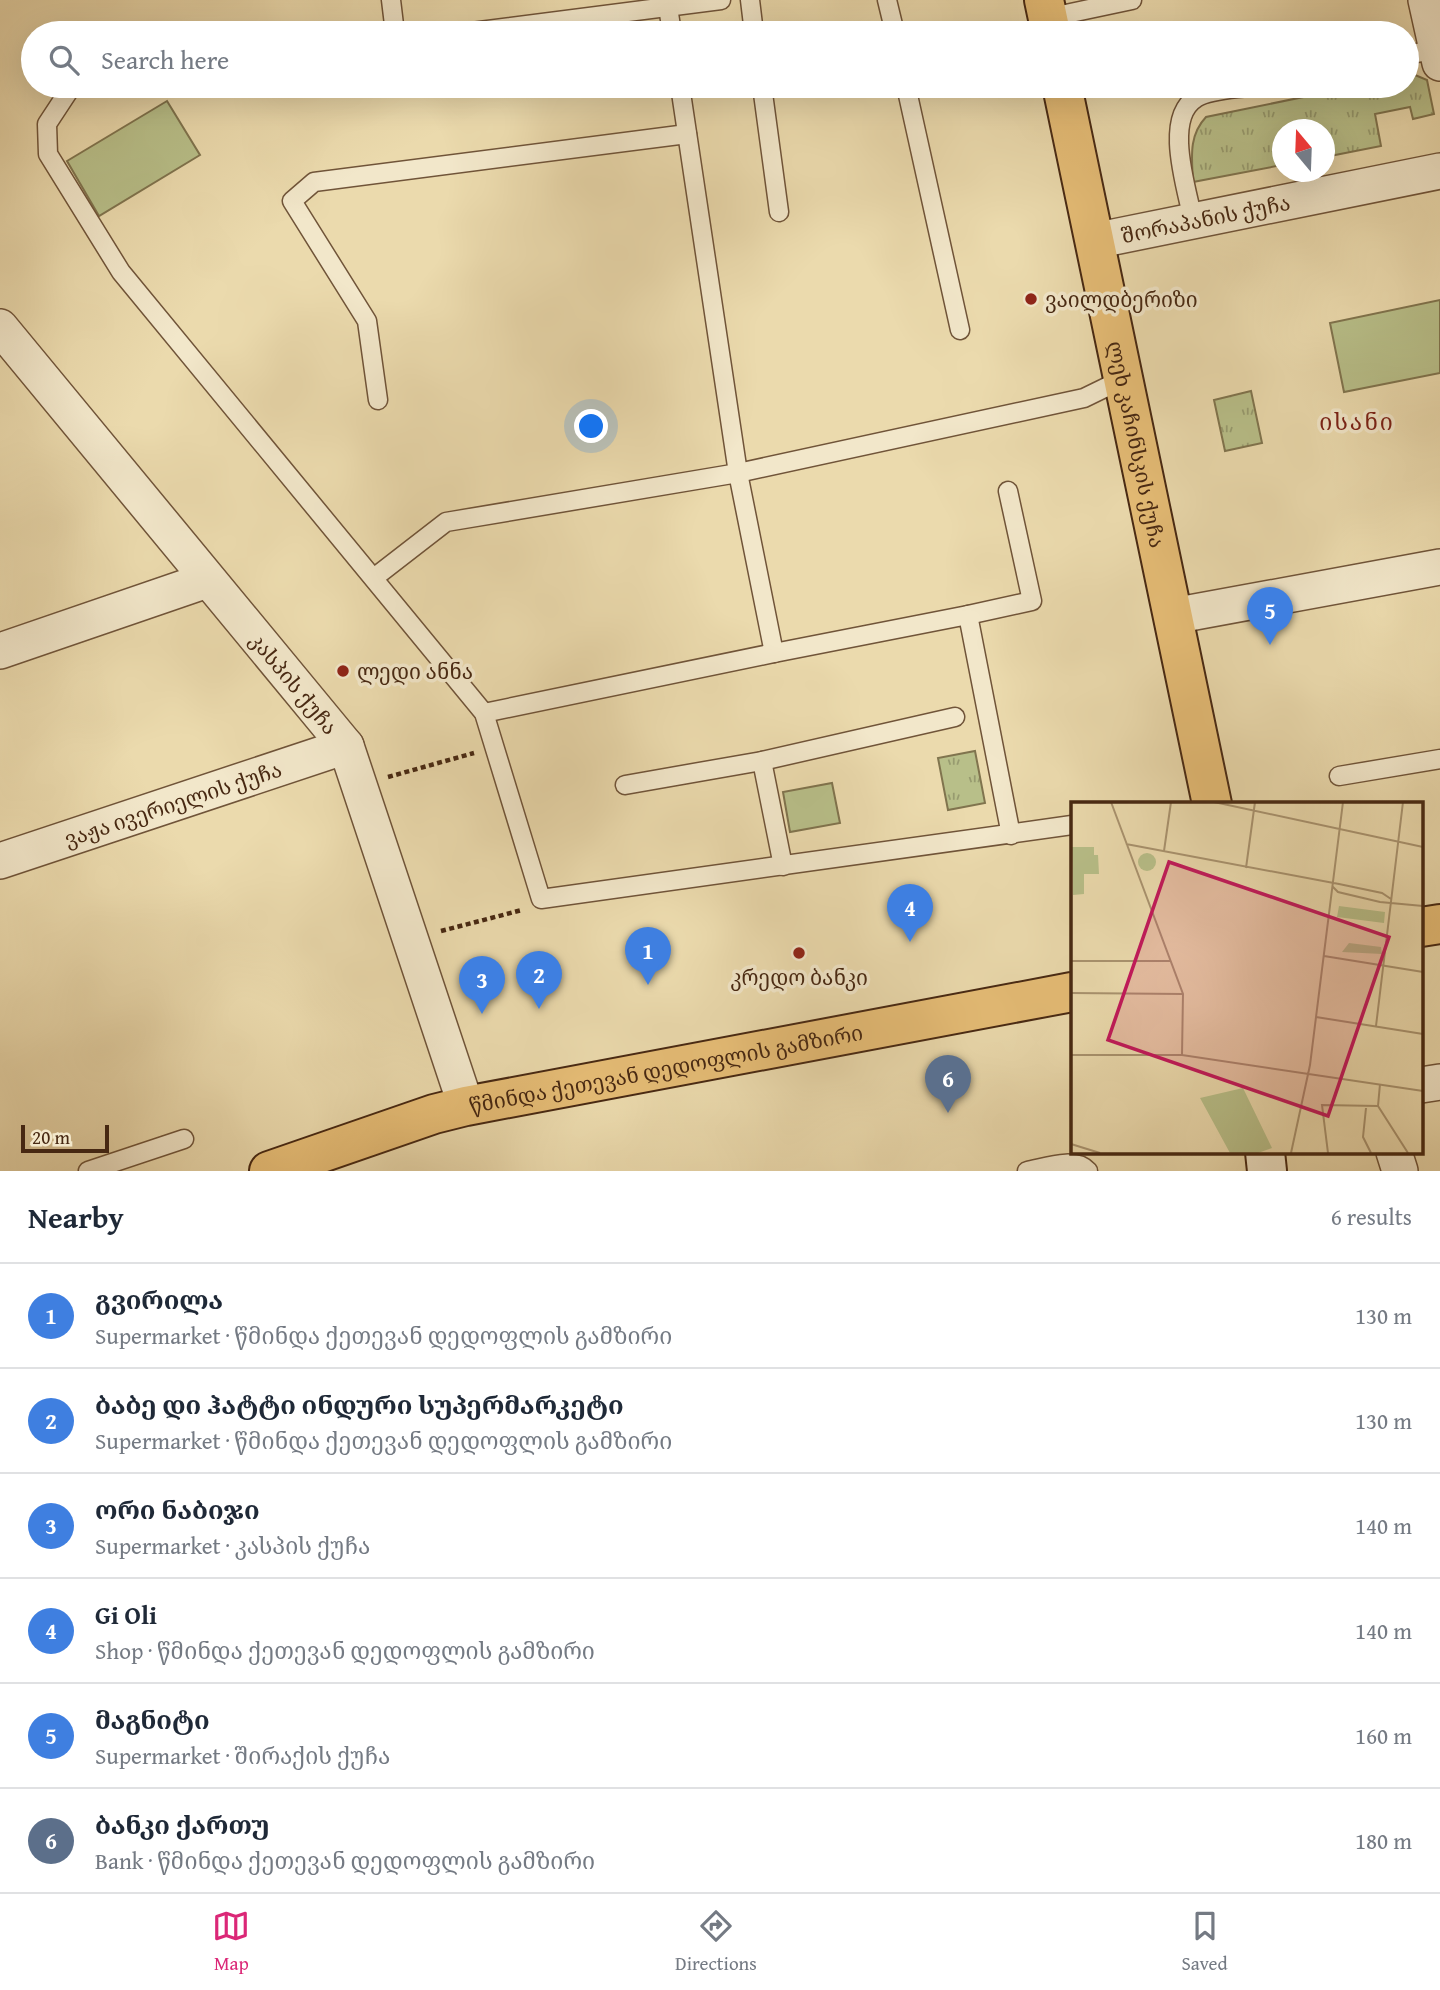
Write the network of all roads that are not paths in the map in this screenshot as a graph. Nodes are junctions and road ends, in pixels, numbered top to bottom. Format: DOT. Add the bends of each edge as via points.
graph roads {
  1 [pos="391,0"];
  2 [pos="721,0"];
  3 [pos="750,0"];
  4 [pos="887,0"];
  5 [pos="1132,0"];
  6 [pos="1426,0"];
  7 [pos="668,7"];
  8 [pos="1047,17"];
  9 [pos="394,21"];
  10 [pos="558,21"];
  11 [pos="670,21"];
  12 [pos="753,21"];
  13 [pos="892,21"];
  14 [pos="1428,56"];
  15 [pos="64,98"];
  16 [pos="682,98"];
  17 [pos="764,98"];
  18 [pos="909,98"];
  19 [pos="1064,98"];
  20 [pos="1196,98"];
  21 [pos="687,134"];
  22 [pos="1440,171"];
  23 [pos="779,212"];
  24 [pos="1193,220"];
  25 [pos="1094,241"];
  26 [pos="0,327"];
  27 [pos="960,330"];
  28 [pos="1123,379"];
  29 [pos="378,400"];
  30 [pos="738,473"];
  31 [pos="1008,491"];
  32 [pos="1440,567"];
  33 [pos="375,577"];
  34 [pos="207,580"];
  35 [pos="968,615"];
  36 [pos="1173,616"];
  37 [pos="0,651"];
  38 [pos="775,653"];
  39 [pos="484,713"];
  40 [pos="955,717"];
  41 [pos="346,746"];
  42 [pos="1440,759"];
  43 [pos="762,761"];
  44 [pos="1339,776"];
  45 [pos="625,785"];
  46 [pos="1212,802"];
  47 [pos="1071,825"];
  48 [pos="1011,835"];
  49 [pos="0,861"];
  50 [pos="783,866"];
  51 [pos="1440,923"];
  52 [pos="1422,927"];
  53 [pos="1071,992"];
  54 [pos="1440,1082"];
  55 [pos="1422,1086"];
  56 [pos="466,1106"];
  57 [pos="184,1139"];
  58 [pos="1395,1154"];
  59 [pos="88,1171"];
  60 [pos="269,1171"];
  61 [pos="1027,1171"];
  62 [pos="1088,1171"];
  63 [pos="1400,1171"];
  1 -- 9 [label="lane"];
  2 -- 7 [label="lane"];
  3 -- 12 [label="lane"];
  4 -- 13 [label="lane"];
  5 -- 8 [label="lane"];
  6 -- 14 [label="street"];
  7 -- 10 [label="lane"];
  7 -- 11 [label="lane"];
  15 -- 33 [label="lane" via="47,124 48,154 121,272"];
  16 -- 21 [label="lane"];
  17 -- 23 [label="lane"];
  18 -- 27 [label="lane"];
  19 -- 25 [label="main road, ლეხ კაჩინსკის ქუჩა"];
  20 -- 24 [label="lane" via="1182,113 1177,134"];
  21 -- 29 [label="lane" via="314,182 292,201 367,321"];
  21 -- 30 [label="lane"];
  22 -- 24 [label="street, შორაპანის ქუჩა"];
  24 -- 25 [label="street, შორაპანის ქუჩა"];
  25 -- 28 [label="main road, ლეხ კაჩინსკის ქუჩა"];
  26 -- 34 [label="street, კასპის ქუჩა"];
  28 -- 30 [label="lane" via="1084,398"];
  28 -- 36 [label="main road, ლეხ კაჩინსკის ქუჩა"];
  30 -- 33 [label="lane" via="446,522"];
  30 -- 38 [label="lane"];
  31 -- 35 [label="lane" via="1032,601"];
  32 -- 36 [label="street"];
  33 -- 39 [label="lane"];
  34 -- 37 [label="street"];
  34 -- 41 [label="street, კასპის ქუჩა"];
  35 -- 38 [label="lane"];
  35 -- 48 [label="lane"];
  36 -- 46 [label="main road, ლეხ კაჩინსკის ქუჩა"];
  38 -- 39 [label="lane"];
  39 -- 50 [label="lane" via="541,899"];
  40 -- 43 [label="lane"];
  41 -- 49 [label="street, ვაჟა ივერიელის ქუჩა"];
  41 -- 56 [label="street, კასპის ქუჩა"];
  42 -- 44 [label="lane"];
  43 -- 45 [label="lane"];
  43 -- 50 [label="lane"];
  47 -- 48 [label="lane"];
  48 -- 50 [label="lane"];
  51 -- 52 [label="main road"];
  53 -- 56 [label="main road, წმინდა ქეთევან დედოფლის გამზირი"];
  54 -- 55 [label="street"];
  56 -- 60 [label="main road, წმინდა ქეთევან დედოფლის გამზირი"];
  57 -- 59 [label="lane"];
  58 -- 63 [label="street"];
  61 -- 62 [label="lane" via="1073,1164"];
}
